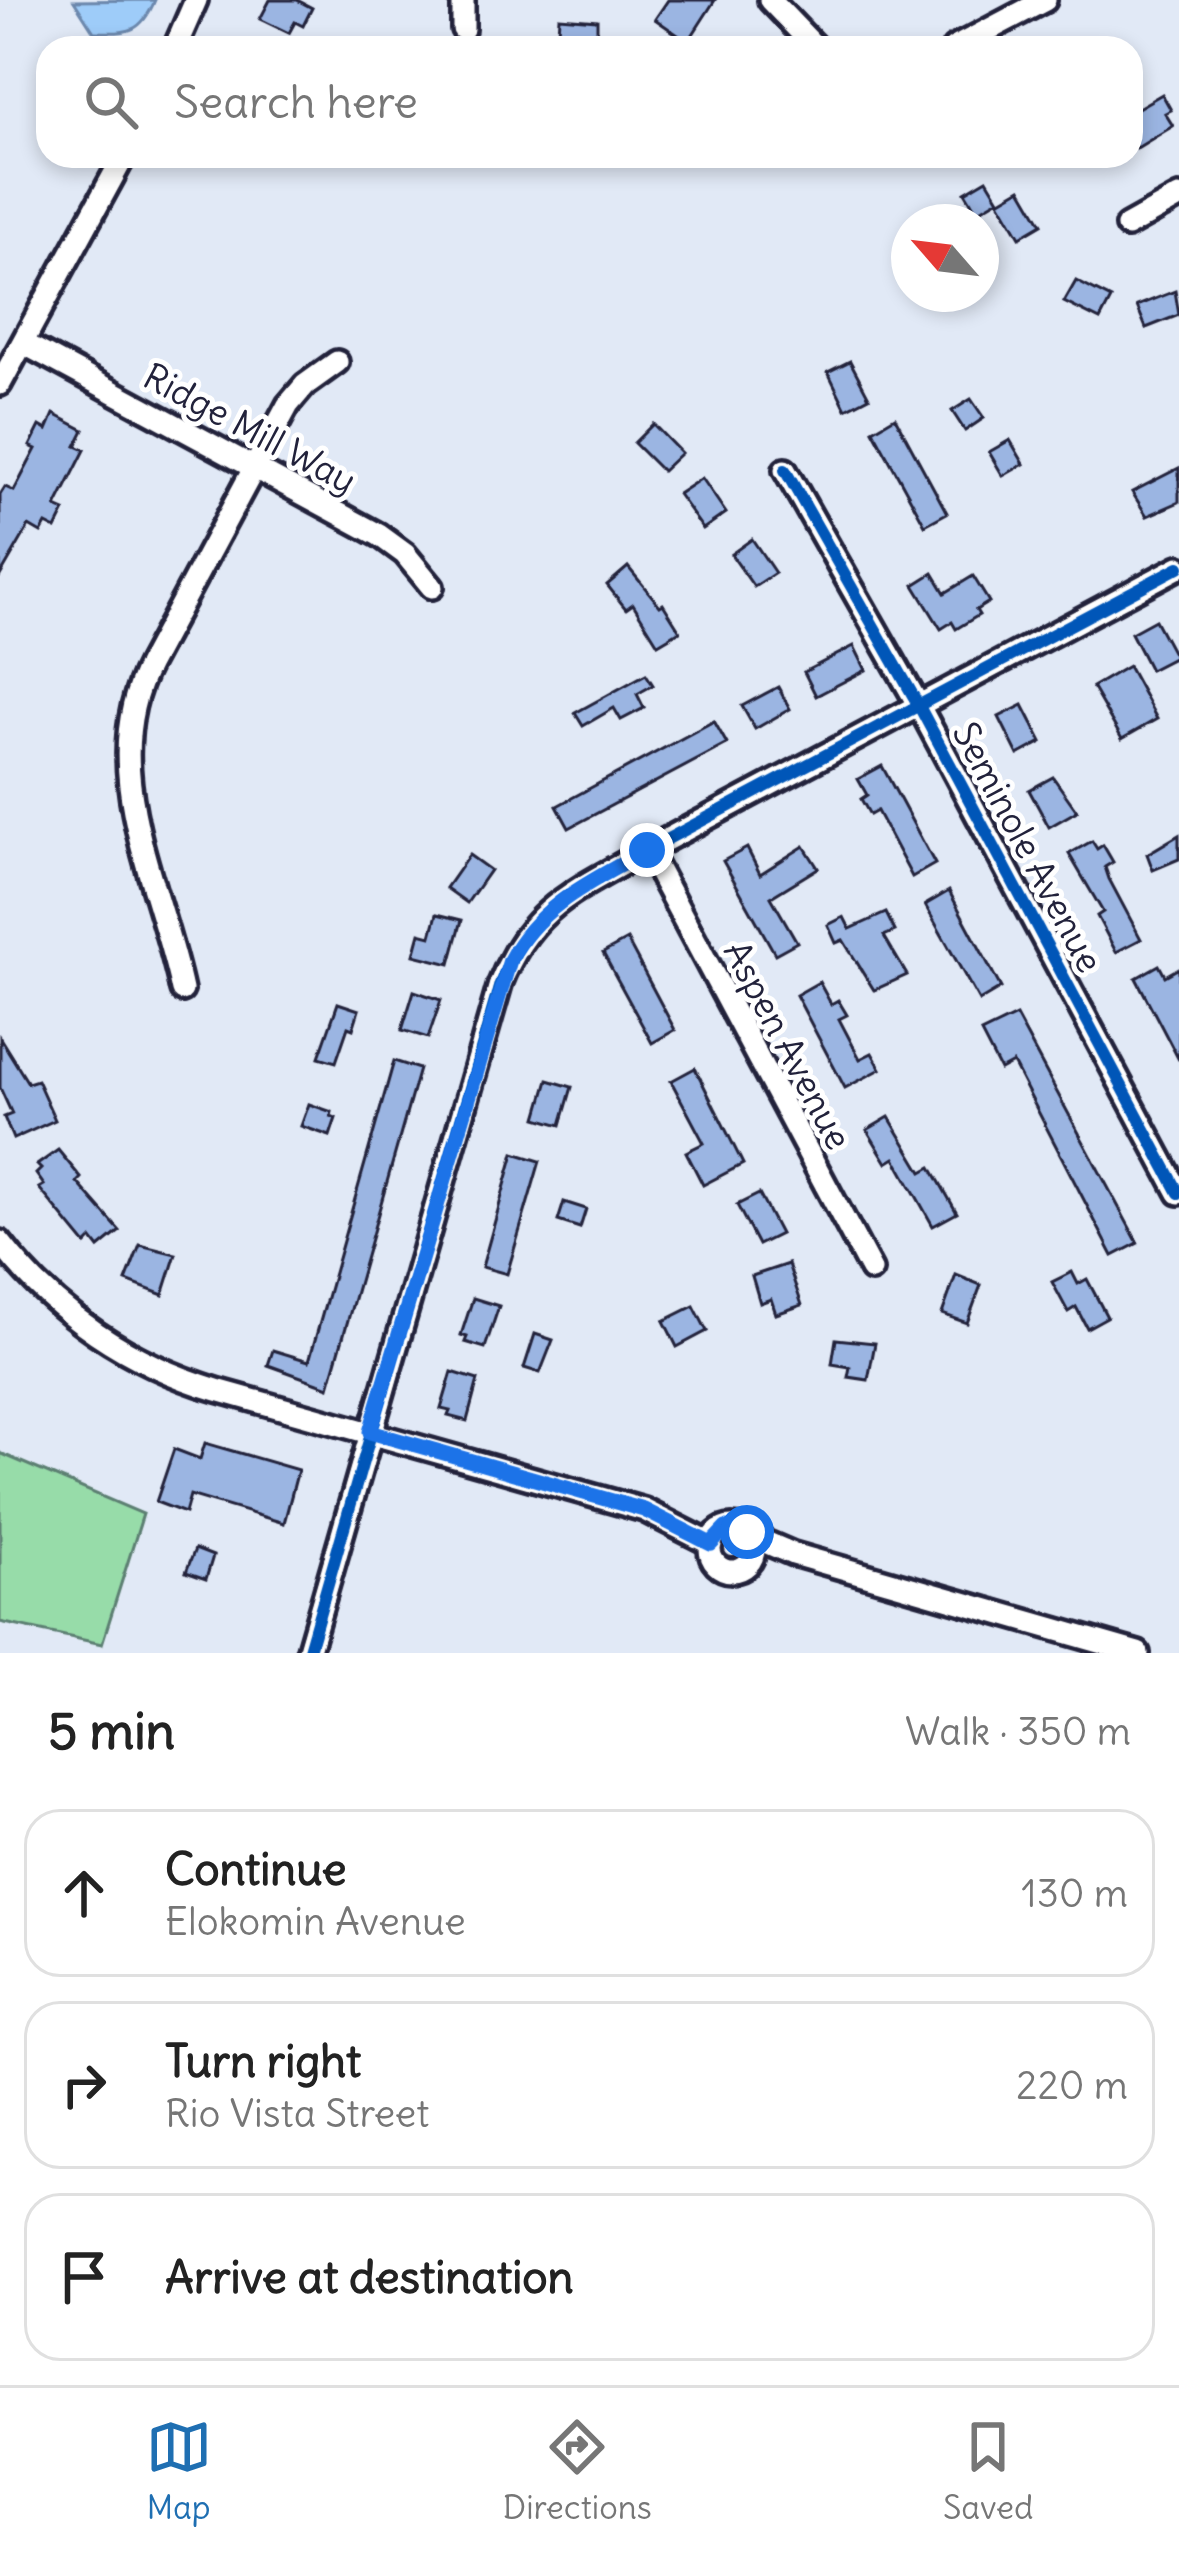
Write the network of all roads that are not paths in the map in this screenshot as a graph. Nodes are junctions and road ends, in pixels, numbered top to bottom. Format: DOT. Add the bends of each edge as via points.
graph roads {
  1 [pos="196,0"];
  2 [pos="463,0"];
  3 [pos="770,0"];
  4 [pos="1045,0"];
  5 [pos="463,29"];
  6 [pos="181,36"];
  7 [pos="804,36"];
  8 [pos="977,36"];
  9 [pos="118,168"];
  10 [pos="1179,197"];
  11 [pos="1127,226"];
  12 [pos="23,344"];
  13 [pos="337,362"];
  14 [pos="0,384"];
  15 [pos="252,467"];
  16 [pos="785,470"];
  17 [pos="1179,568"];
  18 [pos="432,587"];
  19 [pos="919,706"];
  20 [pos="647,850"];
  21 [pos="182,989"];
  22 [pos="1179,1193"];
  23 [pos="0,1242"];
  24 [pos="871,1270"];
  25 [pos="370,1432"];
  26 [pos="751,1536"];
  27 [pos="711,1544"];
  28 [pos="793,1554"];
  29 [pos="752,1560"];
  30 [pos="308,1653"];
  31 [pos="1138,1653"];
  1 -- 6 [label="street"];
  2 -- 5 [label="street"];
  3 -- 7 [label="street"];
  4 -- 8 [label="street"];
  9 -- 12 [label="street"];
  10 -- 11 [label="street"];
  12 -- 14 [label="street"];
  12 -- 15 [label="street, Ridge Mill Way"];
  13 -- 15 [label="street" via="296,394"];
  15 -- 18 [label="street, Ridge Mill Way" via="380,535"];
  15 -- 21 [label="street" via="140,681 127,726 130,785"];
  16 -- 19 [label="street, Seminole Avenue"];
  17 -- 19 [label="street"];
  19 -- 20 [label="street"];
  19 -- 22 [label="street, Seminole Avenue"];
  20 -- 24 [label="street, Aspen Avenue"];
  20 -- 25 [label="street" via="540,917 510,960"];
  23 -- 25 [label="street" via="48,1296 129,1354 188,1381"];
  25 -- 27 [label="street" via="644,1510"];
  25 -- 30 [label="street"];
  26 -- 27 [label="street" via="726,1528"];
  26 -- 28 [label="street"];
  26 -- 29 [label="street"];
  27 -- 29 [label="street" via="712,1558 727,1570"];
  28 -- 29 [label="street"];
  28 -- 31 [label="street"];
}
